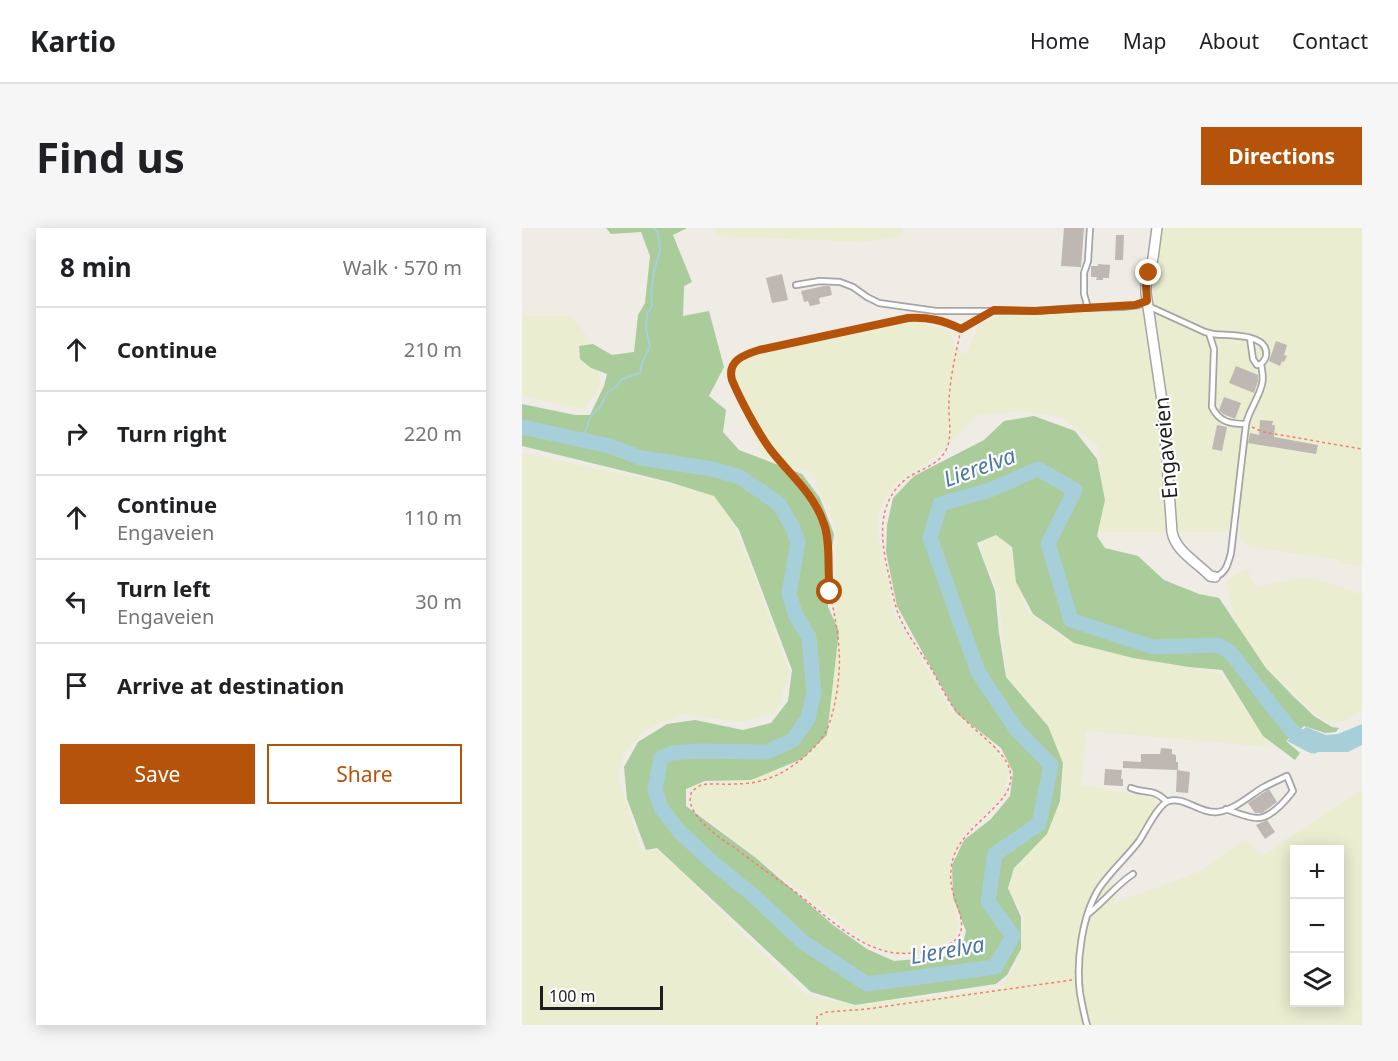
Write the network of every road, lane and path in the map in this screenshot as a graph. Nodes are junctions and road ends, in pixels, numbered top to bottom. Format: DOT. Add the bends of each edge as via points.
graph roads {
  1 [pos="1090,228"];
  2 [pos="1157,228"];
  3 [pos="796,285"];
  4 [pos="1147,304"];
  5 [pos="1088,308"];
  6 [pos="994,310"];
  7 [pos="961,329"];
  8 [pos="1209,333"];
  9 [pos="1251,338"];
  10 [pos="1261,364"];
  11 [pos="1246,424"];
  12 [pos="1362,449"];
  13 [pos="1215,577"];
  14 [pos="1131,788"];
  15 [pos="1166,801"];
  16 [pos="1226,809"];
  17 [pos="1133,874"];
  18 [pos="1088,914"];
  19 [pos="1079,980"];
  20 [pos="817,1025"];
  21 [pos="1087,1025"];
  1 -- 5 [label="lane" via="1084,273"];
  2 -- 4 [label="street, Engaveien" via="1146,285"];
  3 -- 6 [label="lane" via="832,281 849,285 888,305 936,311"];
  4 -- 5 [label="lane"];
  4 -- 8 [label="lane"];
  4 -- 13 [label="street, Engaveien" via="1163,408 1173,536 1180,549"];
  5 -- 6 [label="lane"];
  6 -- 7 [label="path"];
  7 -- 7 [label="path" via="939,320 908,318 759,350 733,363 730,376 764,440 810,496 825,525 840,673 825,733 794,766 770,778 746,783 700,785 692,791 690,802 696,815 715,834 850,934 893,953 933,950 956,939 962,928 952,890 956,850 1009,790 1011,777 1000,754 953,708 905,628 895,606 882,542 884,515 893,493 906,479 938,461 948,445 950,388"];
  8 -- 9 [label="lane"];
  8 -- 11 [label="lane" via="1214,349 1212,407 1216,415 1230,424"];
  9 -- 10 [label="lane" via="1253,360"];
  9 -- 10 [label="lane" via="1265,349 1266,357"];
  10 -- 11 [label="lane" via="1262,384"];
  11 -- 12 [label="path" via="1263,432"];
  11 -- 13 [label="lane" via="1231,553 1226,569"];
  14 -- 15 [label="lane" via="1157,793"];
  15 -- 16 [label="lane" via="1181,801 1205,811"];
  15 -- 18 [label="lane" via="1099,889"];
  16 -- 16 [label="lane" via="1287,776 1293,791 1259,818"];
  17 -- 18 [label="lane"];
  18 -- 19 [label="lane"];
  19 -- 20 [label="path" via="827,1012 817,1017"];
  19 -- 21 [label="lane"];
}
